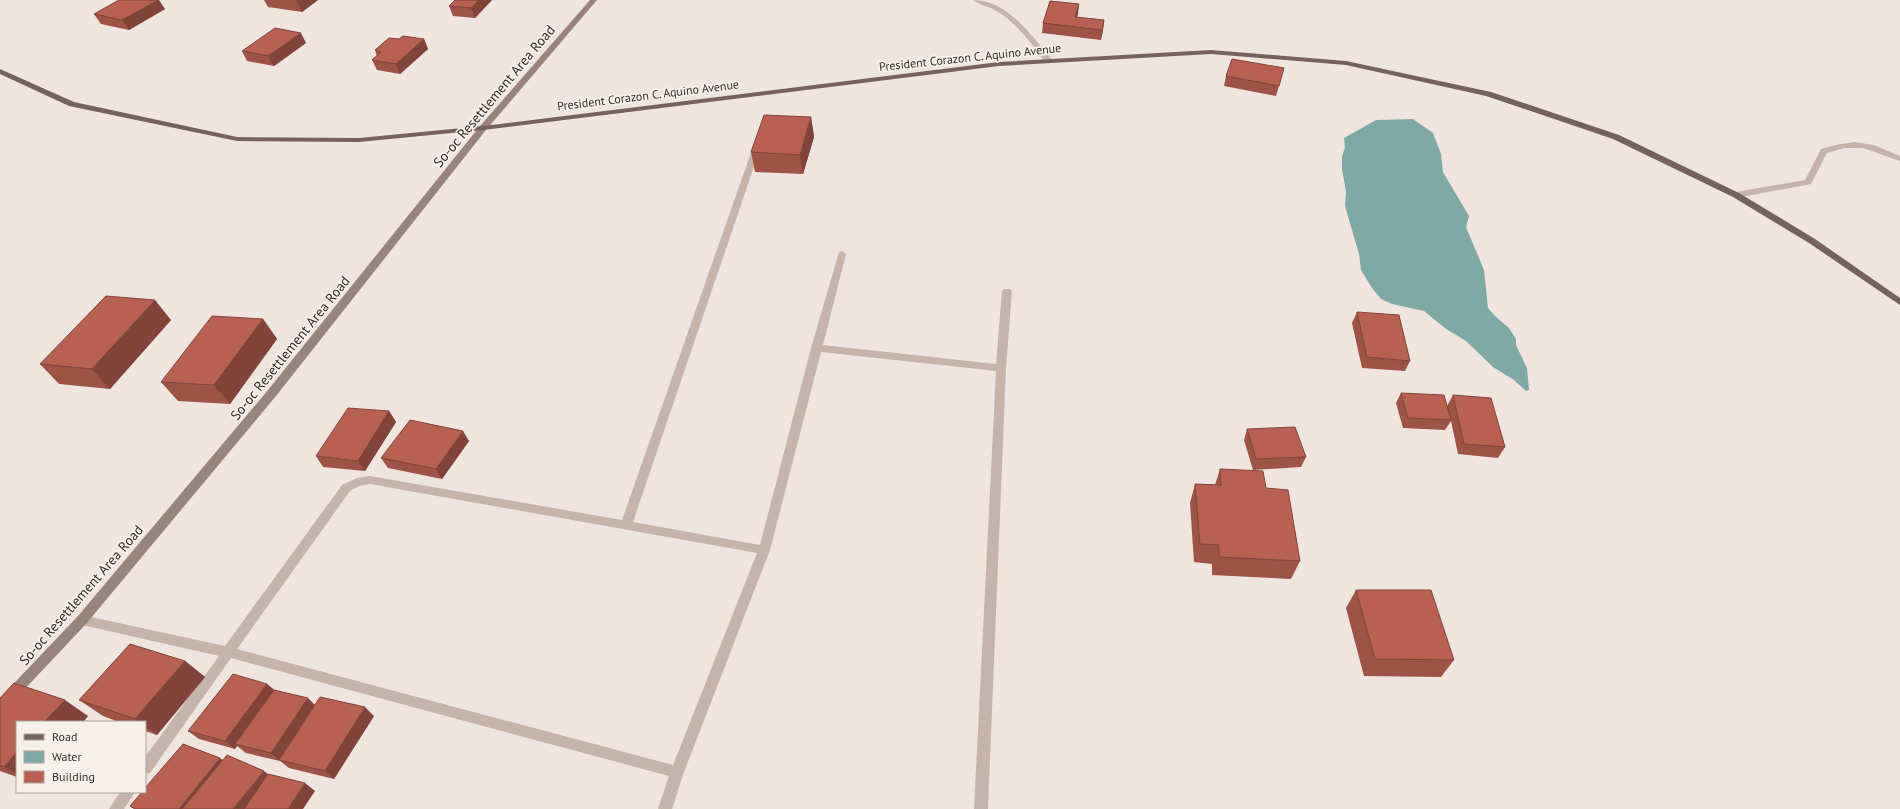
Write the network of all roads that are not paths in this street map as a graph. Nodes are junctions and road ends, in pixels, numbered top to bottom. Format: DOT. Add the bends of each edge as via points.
graph roads {
  1 [pos="594,0"];
  2 [pos="976,0"];
  3 [pos="1048,60"];
  4 [pos="0,71"];
  5 [pos="483,128"];
  6 [pos="760,138"];
  7 [pos="1900,159"];
  8 [pos="1736,195"];
  9 [pos="842,254"];
  10 [pos="1008,291"];
  11 [pos="1900,302"];
  12 [pos="816,348"];
  13 [pos="1001,368"];
  14 [pos="626,526"];
  15 [pos="764,550"];
  16 [pos="82,620"];
  17 [pos="227,652"];
  18 [pos="0,707"];
  19 [pos="146,767"];
  20 [pos="677,772"];
  21 [pos="127,793"];
  22 [pos="116,809"];
  23 [pos="665,809"];
  24 [pos="981,809"];
  1 -- 5 [label="street, So-oc Resettlement Area Road"];
  2 -- 3 [label="street" via="1000,9 1017,24"];
  3 -- 5 [label="main road, President Corazon C. Aquino Avenue"];
  3 -- 8 [label="main road, President Corazon C. Aquino Avenue" via="1211,52 1346,63 1488,94 1616,136"];
  4 -- 5 [label="main road, President Corazon C. Aquino Avenue" via="72,104 237,138 359,140"];
  5 -- 16 [label="street, So-oc Resettlement Area Road" via="326,327"];
  6 -- 14 [label="street"];
  7 -- 8 [label="street" via="1868,145 1840,144 1824,151 1808,182"];
  8 -- 11 [label="main road, President Corazon C. Aquino Avenue" via="1812,241"];
  9 -- 12 [label="street"];
  10 -- 13 [label="street"];
  12 -- 13 [label="street"];
  12 -- 15 [label="street"];
  13 -- 24 [label="street"];
  14 -- 15 [label="street"];
  14 -- 17 [label="street" via="370,480 357,482 346,488"];
  15 -- 20 [label="street"];
  16 -- 17 [label="street"];
  16 -- 18 [label="street, So-oc Resettlement Area Road"];
  17 -- 19 [label="street"];
  17 -- 20 [label="street"];
  20 -- 23 [label="street"];
  21 -- 22 [label="street"];
}
